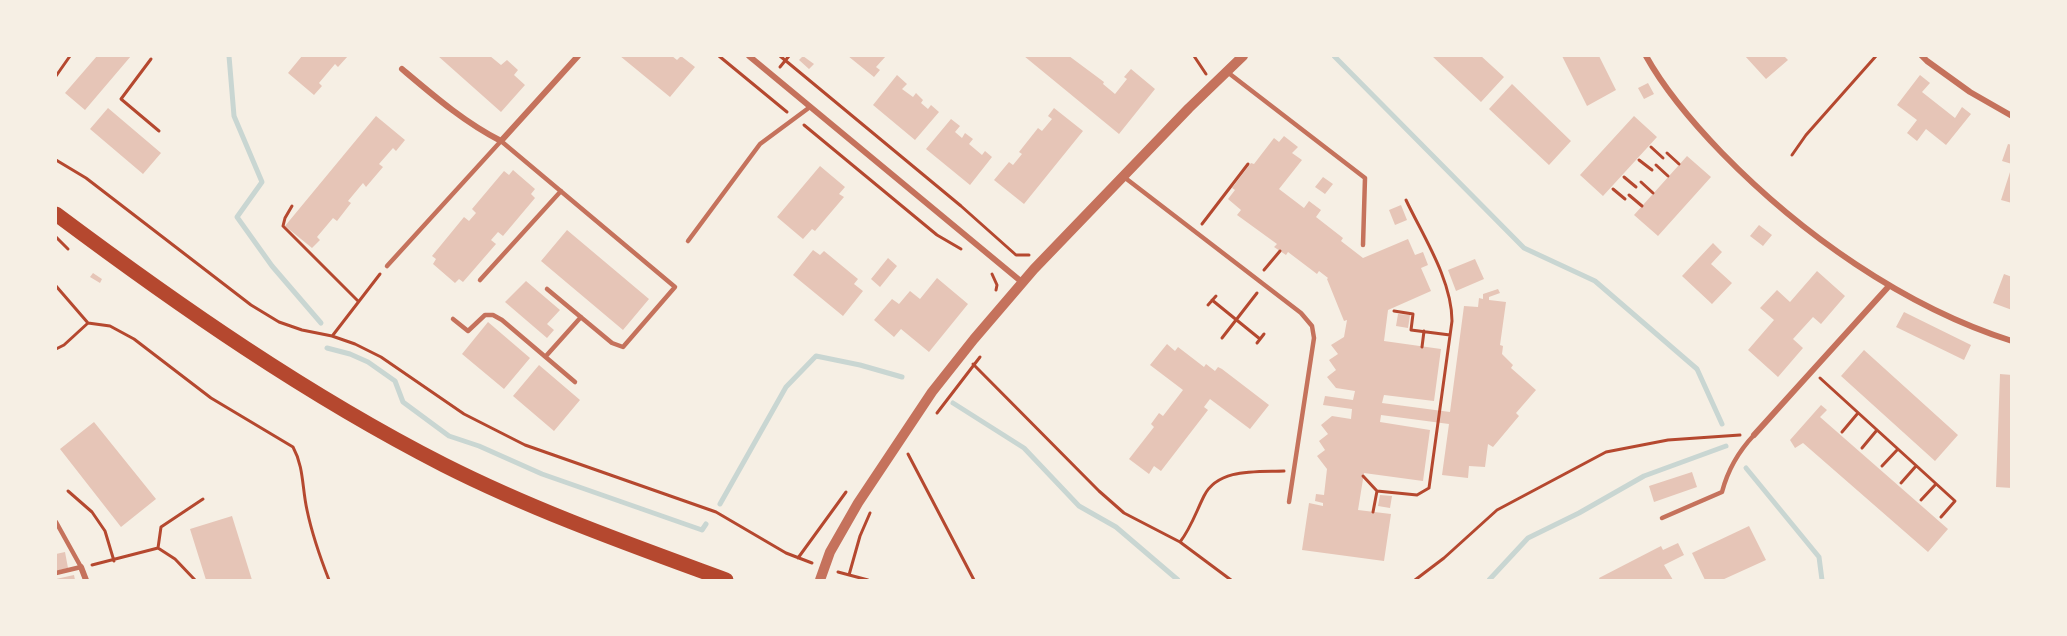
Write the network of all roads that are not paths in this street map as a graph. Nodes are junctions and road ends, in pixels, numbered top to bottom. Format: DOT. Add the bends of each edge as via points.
graph roads {
  1 [pos="578,56"];
  2 [pos="749,56"];
  3 [pos="1244,56"];
  4 [pos="1646,56"];
  5 [pos="1922,56"];
  6 [pos="1230,64"];
  7 [pos="402,69"];
  8 [pos="810,106"];
  9 [pos="2012,116"];
  10 [pos="501,141"];
  11 [pos="1124,177"];
  12 [pos="561,191"];
  13 [pos="56,214"];
  14 [pos="688,241"];
  15 [pos="1363,245"];
  16 [pos="387,266"];
  17 [pos="480,280"];
  18 [pos="1023,283"];
  19 [pos="1890,286"];
  20 [pos="547,289"];
  21 [pos="581,317"];
  22 [pos="453,319"];
  23 [pos="2012,341"];
  24 [pos="546,356"];
  25 [pos="575,382"];
  26 [pos="1754,435"];
  27 [pos="1289,502"];
  28 [pos="1662,518"];
  29 [pos="56,522"];
  30 [pos="81,567"];
  31 [pos="56,573"];
  32 [pos="86,580"];
  33 [pos="726,580"];
  34 [pos="820,580"];
  1 -- 10 [label="street"];
  2 -- 8 [label="street"];
  3 -- 6 [label="street"];
  4 -- 19 [label="street" via="1694,123 1743,174 1799,224"];
  5 -- 9 [label="street" via="1970,92"];
  6 -- 11 [label="street"];
  6 -- 15 [label="lane" via="1365,178"];
  7 -- 10 [label="street" via="452,111"];
  8 -- 14 [label="lane" via="760,144"];
  8 -- 18 [label="street"];
  10 -- 12 [label="lane"];
  10 -- 16 [label="lane"];
  11 -- 18 [label="street"];
  11 -- 27 [label="lane" via="1302,313 1312,326 1314,338"];
  12 -- 17 [label="lane"];
  12 -- 21 [label="lane" via="675,287 623,347 612,343"];
  13 -- 33 [label="main road" via="205,321 403,443 532,507"];
  18 -- 34 [label="street" via="932,392 835,541"];
  19 -- 23 [label="street"];
  19 -- 26 [label="street"];
  20 -- 21 [label="lane"];
  21 -- 24 [label="lane"];
  22 -- 24 [label="lane" via="468,331 485,315 493,315"];
  24 -- 25 [label="lane"];
  26 -- 28 [label="lane" via="1738,451 1722,492"];
  29 -- 30 [label="lane"];
  30 -- 31 [label="lane"];
  30 -- 32 [label="street"];
}
